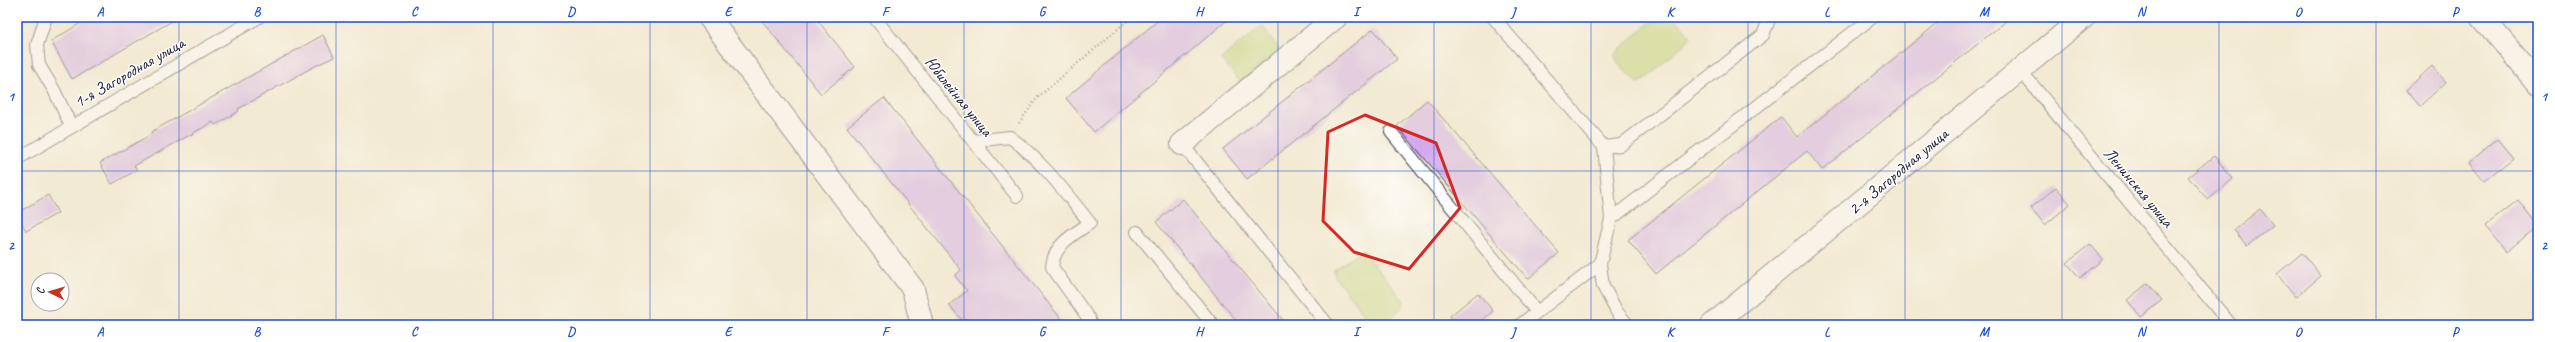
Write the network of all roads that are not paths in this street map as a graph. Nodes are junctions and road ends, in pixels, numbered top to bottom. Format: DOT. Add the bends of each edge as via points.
graph roads {
  1 [pos="46,17"];
  2 [pos="259,17"];
  3 [pos="709,17"];
  4 [pos="874,17"];
  5 [pos="1336,17"];
  6 [pos="1493,17"];
  7 [pos="1770,17"];
  8 [pos="1873,17"];
  9 [pos="2084,17"];
  10 [pos="2482,17"];
  11 [pos="2020,70"];
  12 [pos="2538,84"];
  13 [pos="71,126"];
  14 [pos="1391,132"];
  15 [pos="973,141"];
  16 [pos="1182,144"];
  17 [pos="1604,147"];
  18 [pos="17,159"];
  19 [pos="1017,196"];
  20 [pos="1611,219"];
  21 [pos="1137,232"];
  22 [pos="1600,264"];
  23 [pos="1537,312"];
  24 [pos="922,325"];
  25 [pos="1090,325"];
  26 [pos="1213,325"];
  27 [pos="1328,325"];
  28 [pos="1520,325"];
  29 [pos="1628,325"];
  30 [pos="1712,325"];
  31 [pos="2231,325"];
  1 -- 13 [label="lane" via="37,45 39,65"];
  2 -- 13 [label="lane, 1-я Загородная улица"];
  3 -- 24 [label="street" via="913,289"];
  4 -- 15 [label="lane, Юбилейная улица"];
  5 -- 16 [label="street"];
  6 -- 17 [label="lane"];
  7 -- 17 [label="lane" via="1763,35 1757,40 1621,145"];
  8 -- 20 [label="lane"];
  9 -- 11 [label="street, 2-я Загородная улица"];
  10 -- 12 [label="street"];
  11 -- 30 [label="street, 2-я Загородная улица"];
  11 -- 31 [label="lane, Ленинская улица"];
  13 -- 18 [label="lane, 1-я Загородная улица"];
  14 -- 23 [label="lane"];
  15 -- 19 [label="lane, Юбилейная улица"];
  15 -- 25 [label="lane" via="1010,137 1025,148 1051,175 1090,223 1066,240 1053,254 1052,267 1089,319"];
  16 -- 27 [label="lane"];
  17 -- 20 [label="lane"];
  20 -- 22 [label="lane"];
  21 -- 26 [label="lane"];
  22 -- 23 [label="lane"];
  22 -- 29 [label="lane" via="1603,286"];
  23 -- 28 [label="lane"];
}
